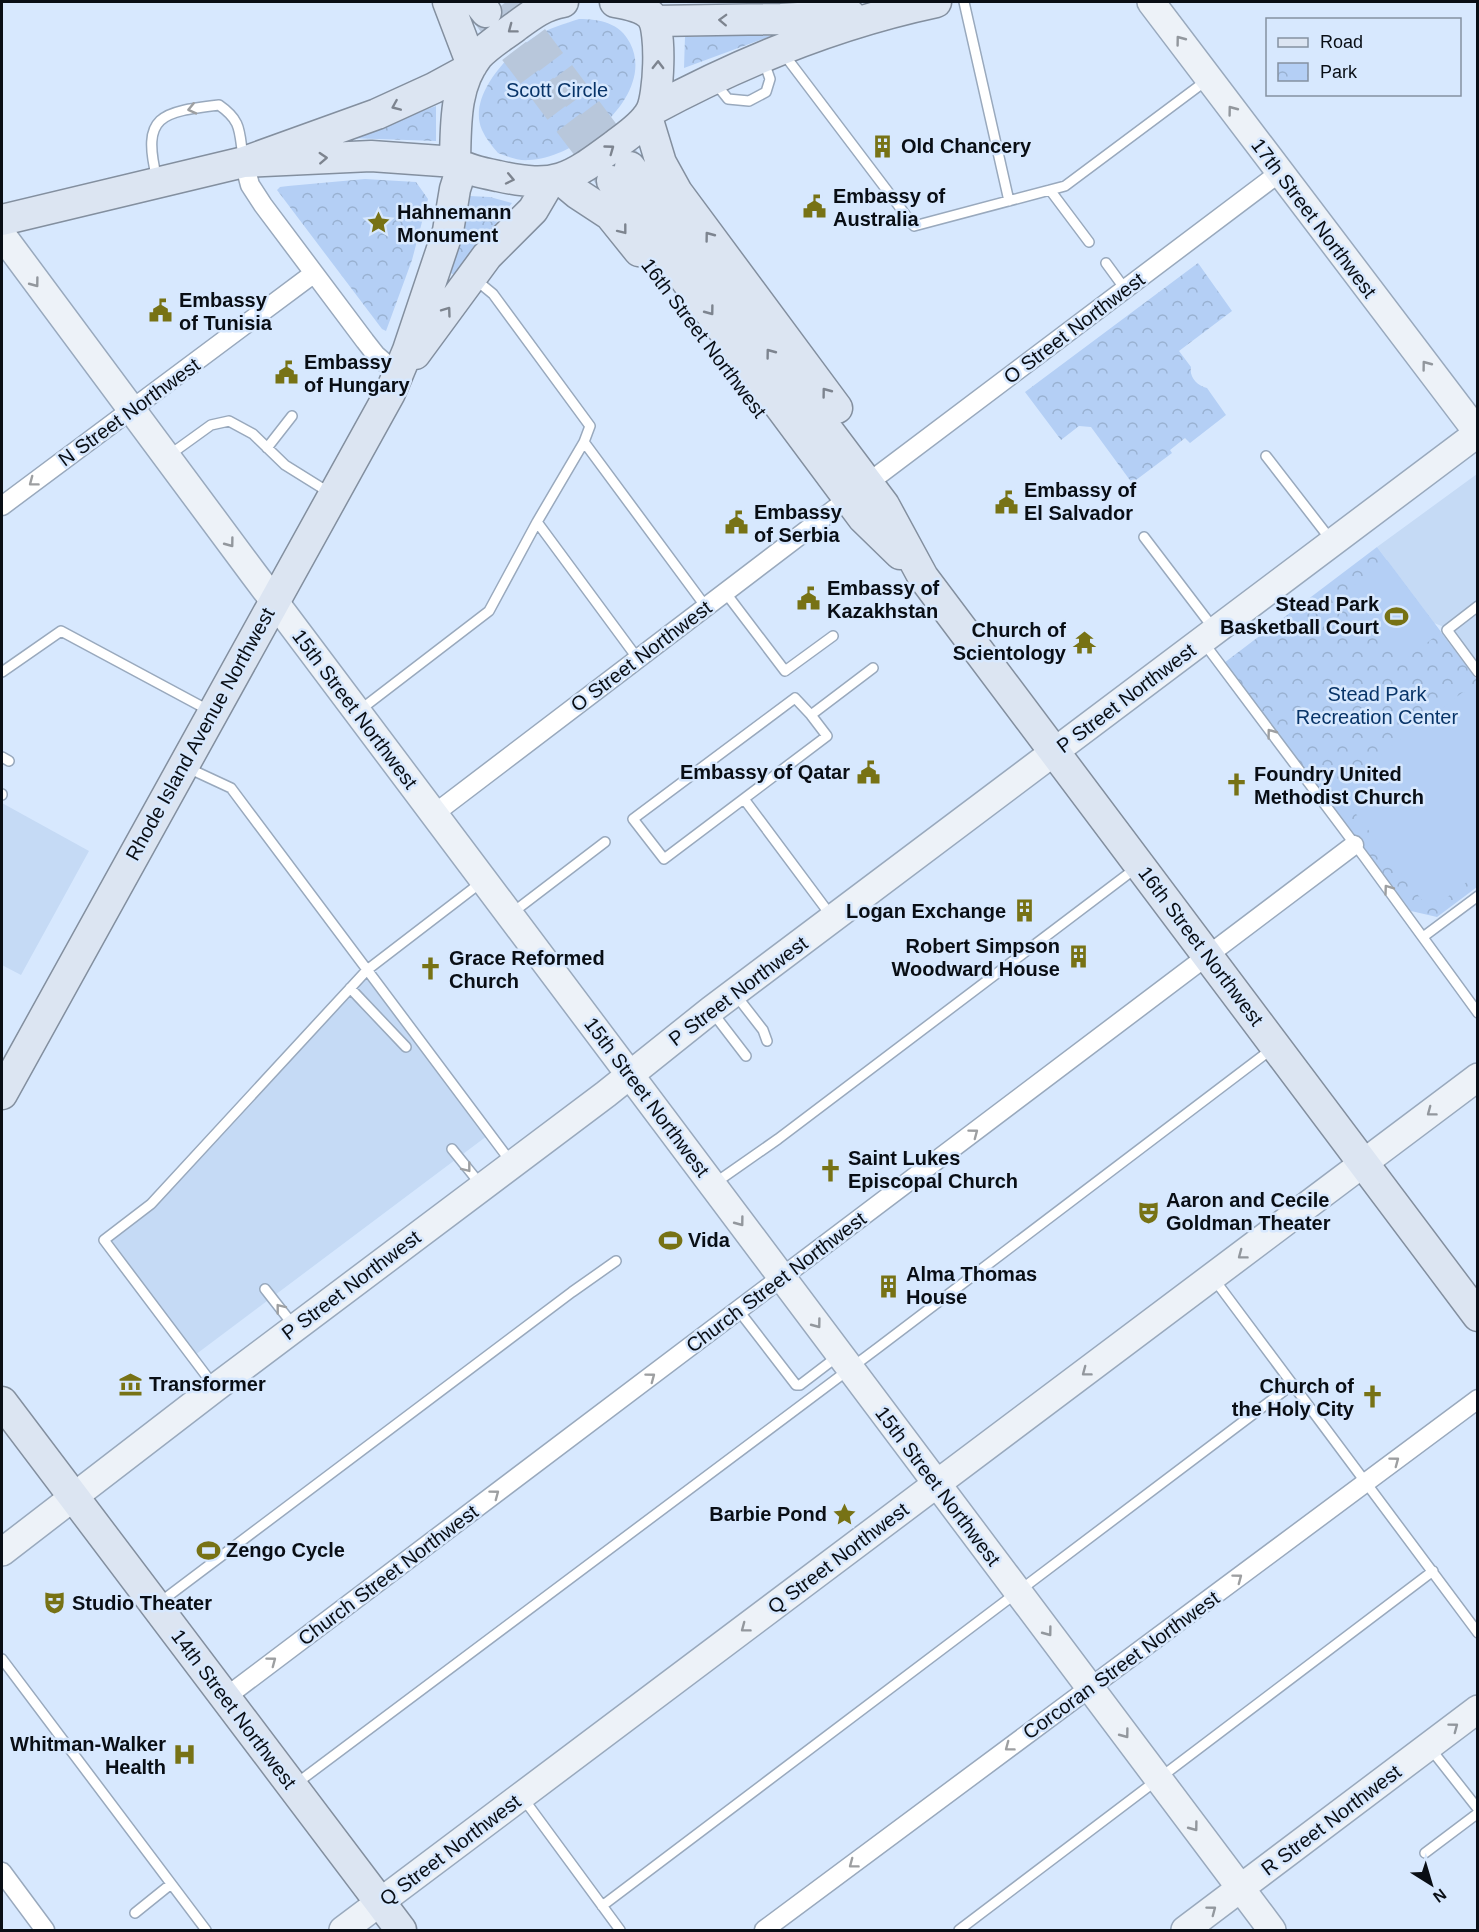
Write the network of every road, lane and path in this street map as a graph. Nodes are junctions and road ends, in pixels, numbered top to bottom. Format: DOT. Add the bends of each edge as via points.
graph roads {
  1 [pos="448,2"];
  2 [pos="563,2"];
  3 [pos="615,2"];
  4 [pos="936,2"];
  5 [pos="964,2"];
  6 [pos="1151,2"];
  7 [pos="876,8"];
  8 [pos="653,12"];
  9 [pos="772,53"];
  10 [pos="471,67"];
  11 [pos="1209,79"];
  12 [pos="650,113"];
  13 [pos="244,162"];
  14 [pos="458,165"];
  15 [pos="1279,172"];
  16 [pos="621,174"];
  17 [pos="555,180"];
  18 [pos="158,182"];
  19 [pos="1050,190"];
  20 [pos="1009,201"];
  21 [pos="2,220"];
  22 [pos="1089,242"];
  23 [pos="6,251"];
  24 [pos="1106,264"];
  25 [pos="313,274"];
  26 [pos="471,277"];
  27 [pos="1125,289"];
  28 [pos="399,375"];
  29 [pos="131,410"];
  30 [pos="292,416"];
  31 [pos="1478,433"];
  32 [pos="584,442"];
  33 [pos="267,448"];
  34 [pos="1266,456"];
  35 [pos="166,458"];
  36 [pos="858,491"];
  37 [pos="333,495"];
  38 [pos="2,506"];
  39 [pos="537,522"];
  40 [pos="1144,537"];
  41 [pos="1332,542"];
  42 [pos="725,592"];
  43 [pos="274,601"];
  44 [pos="1478,606"];
  45 [pos="706,607"];
  46 [pos="833,636"];
  47 [pos="1209,636"];
  48 [pos="638,659"];
  49 [pos="873,668"];
  50 [pos="2,672"];
  51 [pos="1478,672"];
  52 [pos="212,712"];
  53 [pos="357,712"];
  54 [pos="811,715"];
  55 [pos="1055,752"];
  56 [pos="183,766"];
  57 [pos="744,799"];
  58 [pos="434,814"];
  59 [pos="605,842"];
  60 [pos="1354,845"];
  61 [pos="1140,865"];
  62 [pos="484,880"];
  63 [pos="1478,896"];
  64 [pos="510,915"];
  65 [pos="833,918"];
  66 [pos="1423,937"];
  67 [pos="1208,956"];
  68 [pos="367,970"];
  69 [pos="350,988"];
  70 [pos="734,993"];
  71 [pos="711,1010"];
  72 [pos="1478,1013"];
  73 [pos="767,1041"];
  74 [pos="1275,1046"];
  75 [pos="406,1047"];
  76 [pos="746,1056"];
  77 [pos="630,1074"];
  78 [pos="1478,1077"];
  79 [pos="2,1094"];
  80 [pos="452,1149"];
  81 [pos="512,1163"];
  82 [pos="1363,1163"];
  83 [pos="713,1185"];
  84 [pos="482,1186"];
  85 [pos="616,1261"];
  86 [pos="1212,1277"];
  87 [pos="782,1278"];
  88 [pos="265,1289"];
  89 [pos="739,1311"];
  90 [pos="1478,1316"];
  91 [pos="295,1328"];
  92 [pos="845,1362"];
  93 [pos="1293,1384"];
  94 [pos="215,1388"];
  95 [pos="1478,1399"];
  96 [pos="2,1402"];
  97 [pos="1367,1482"];
  98 [pos="937,1484"];
  99 [pos="74,1496"];
  100 [pos="2,1552"];
  101 [pos="1433,1571"];
  102 [pos="1018,1592"];
  103 [pos="156,1606"];
  104 [pos="1478,1633"];
  105 [pos="2,1659"];
  106 [pos="1090,1688"];
  107 [pos="226,1697"];
  108 [pos="1478,1709"];
  109 [pos="1429,1746"];
  110 [pos="1159,1780"];
  111 [pos="292,1786"];
  112 [pos="521,1796"];
  113 [pos="1478,1811"];
  114 [pos="1425,1853"];
  115 [pos="2,1872"];
  116 [pos="171,1884"];
  117 [pos="1240,1888"];
  118 [pos="380,1903"];
  119 [pos="602,1906"];
  120 [pos="135,1913"];
  121 [pos="45,1930"];
  122 [pos="206,1930"];
  123 [pos="343,1930"];
  124 [pos="400,1930"];
  125 [pos="620,1930"];
  126 [pos="764,1930"];
  127 [pos="959,1930"];
  128 [pos="1185,1930"];
  129 [pos="1272,1930"];
  1 -- 10 [label="main road"];
  2 -- 10 [label="main road, one-way" via="530,16 486,48"];
  3 -- 8 [label="main road"];
  4 -- 7 [label="main road"];
  5 -- 20 [label="lane"];
  11 -- 6 [label="main road, 17th Street Northwest, one-way"];
  7 -- 8 [label="main road, one-way" via="782,19"];
  7 -- 9 [label="main road"];
  12 -- 8 [label="main road, one-way" via="658,73"];
  9 -- 12 [label="main road"];
  9 -- 20 [label="lane" via="914,226"];
  10 -- 13 [label="main road, one-way" via="377,114"];
  10 -- 14 [label="main road, Rhode Island Avenue Northwest" via="457,108"];
  15 -- 11 [label="main road, 17th Street Northwest, one-way"];
  11 -- 19 [label="lane" via="1065,186"];
  17 -- 12 [label="main road, one-way" via="579,172"];
  36 -- 12 [label="main road, 16th Street Northwest, one-way" via="836,406 671,183 661,163"];
  13 -- 14 [label="main road, one-way" via="371,156"];
  13 -- 18 [label="main road"];
  13 -- 18 [label="lane, one-way" via="232,113 219,105 199,107 165,116 154,127 150,139"];
  13 -- 25 [label="street" via="254,193"];
  14 -- 17 [label="main road, one-way" via="520,181"];
  14 -- 28 [label="main road, Rhode Island Avenue Northwest" via="448,231"];
  15 -- 27 [label="street, O Street Northwest"];
  31 -- 15 [label="main road, 17th Street Northwest, one-way"];
  16 -- 36 [label="main road, 16th Street Northwest"];
  17 -- 26 [label="main road, Rhode Island Avenue Northwest" via="533,210"];
  17 -- 36 [label="main road, 16th Street Northwest, one-way" via="618,223 784,445"];
  18 -- 21 [label="main road"];
  19 -- 20 [label="lane"];
  19 -- 22 [label="lane"];
  23 -- 29 [label="main road, 15th Street Northwest, one-way"];
  24 -- 27 [label="lane"];
  25 -- 28 [label="street" via="376,355"];
  25 -- 29 [label="street, N Street Northwest"];
  28 -- 26 [label="main road, Rhode Island Avenue Northwest, one-way"];
  26 -- 32 [label="lane" via="493,294 590,426"];
  27 -- 36 [label="street, O Street Northwest"];
  28 -- 37 [label="main road, Rhode Island Avenue Northwest"];
  29 -- 35 [label="main road, 15th Street Northwest"];
  29 -- 38 [label="street, N Street Northwest, one-way"];
  30 -- 33 [label="lane"];
  31 -- 41 [label="main road, P Street Northwest"];
  32 -- 39 [label="lane"];
  32 -- 45 [label="lane"];
  33 -- 35 [label="lane" via="253,434 229,421 211,425"];
  33 -- 37 [label="lane" via="285,465"];
  34 -- 41 [label="lane"];
  35 -- 43 [label="main road, 15th Street Northwest, one-way"];
  36 -- 42 [label="street, O Street Northwest"];
  36 -- 55 [label="main road, 16th Street Northwest" via="884,505 923,577"];
  37 -- 43 [label="main road, Rhode Island Avenue Northwest"];
  39 -- 48 [label="lane"];
  39 -- 53 [label="lane" via="489,611"];
  40 -- 47 [label="lane"];
  41 -- 47 [label="main road, P Street Northwest"];
  42 -- 45 [label="street, O Street Northwest"];
  42 -- 46 [label="lane" via="785,671"];
  43 -- 52 [label="main road, Rhode Island Avenue Northwest"];
  43 -- 53 [label="main road, 15th Street Northwest"];
  44 -- 51 [label="lane" via="1447,630"];
  45 -- 48 [label="street, O Street Northwest"];
  47 -- 55 [label="main road, P Street Northwest"];
  60 -- 47 [label="lane, one-way"];
  48 -- 58 [label="street, O Street Northwest"];
  49 -- 54 [label="lane"];
  50 -- 52 [label="lane" via="60,631"];
  52 -- 56 [label="main road, Rhode Island Avenue Northwest"];
  53 -- 58 [label="main road, 15th Street Northwest"];
  54 -- 57 [label="lane" via="827,736"];
  54 -- 57 [label="lane" via="795,698 633,819 664,859"];
  55 -- 61 [label="main road, 16th Street Northwest"];
  55 -- 65 [label="main road, P Street Northwest"];
  56 -- 68 [label="lane" via="231,788"];
  56 -- 79 [label="main road, Rhode Island Avenue Northwest"];
  57 -- 65 [label="lane"];
  58 -- 62 [label="main road, 15th Street Northwest"];
  59 -- 64 [label="lane"];
  66 -- 60 [label="lane, one-way"];
  60 -- 67 [label="street, Church Street Northwest"];
  61 -- 67 [label="main road, 16th Street Northwest"];
  61 -- 83 [label="lane"];
  62 -- 64 [label="main road, 15th Street Northwest"];
  62 -- 68 [label="lane"];
  63 -- 66 [label="lane"];
  64 -- 77 [label="main road, 15th Street Northwest"];
  65 -- 70 [label="main road, P Street Northwest"];
  66 -- 72 [label="lane"];
  67 -- 74 [label="main road, 16th Street Northwest"];
  87 -- 67 [label="street, Church Street Northwest, one-way"];
  68 -- 69 [label="lane"];
  68 -- 81 [label="lane"];
  69 -- 75 [label="lane"];
  69 -- 94 [label="lane" via="151,1204 104,1240"];
  70 -- 71 [label="main road, P Street Northwest"];
  70 -- 73 [label="lane"];
  71 -- 76 [label="lane"];
  71 -- 77 [label="main road, P Street Northwest"];
  74 -- 82 [label="main road, 16th Street Northwest"];
  74 -- 92 [label="lane"];
  77 -- 81 [label="main road, P Street Northwest"];
  77 -- 83 [label="main road, 15th Street Northwest"];
  78 -- 82 [label="main road, Q Street Northwest, one-way"];
  80 -- 84 [label="lane, one-way"];
  81 -- 84 [label="main road, P Street Northwest"];
  82 -- 86 [label="main road, Q Street Northwest, one-way"];
  82 -- 90 [label="main road, 16th Street Northwest"];
  83 -- 87 [label="main road, 15th Street Northwest, one-way"];
  84 -- 91 [label="main road, P Street Northwest"];
  85 -- 103 [label="lane"];
  86 -- 93 [label="lane"];
  86 -- 98 [label="main road, Q Street Northwest, one-way"];
  87 -- 89 [label="street, Church Street Northwest"];
  87 -- 92 [label="main road, 15th Street Northwest, one-way"];
  91 -- 88 [label="lane, one-way"];
  89 -- 92 [label="lane" via="796,1385"];
  107 -- 89 [label="street, Church Street Northwest, one-way"];
  91 -- 94 [label="main road, P Street Northwest"];
  92 -- 98 [label="main road, 15th Street Northwest"];
  92 -- 111 [label="lane"];
  93 -- 97 [label="lane"];
  93 -- 102 [label="lane"];
  94 -- 99 [label="main road, P Street Northwest"];
  97 -- 95 [label="street, Corcoran Street Northwest, one-way"];
  96 -- 99 [label="main road, 14th Street Northwest"];
  97 -- 101 [label="lane"];
  106 -- 97 [label="street, Corcoran Street Northwest, one-way"];
  98 -- 102 [label="main road, 15th Street Northwest"];
  98 -- 112 [label="main road, Q Street Northwest, one-way"];
  99 -- 100 [label="main road, P Street Northwest"];
  99 -- 103 [label="main road, 14th Street Northwest"];
  101 -- 104 [label="lane"];
  101 -- 110 [label="lane"];
  102 -- 106 [label="main road, 15th Street Northwest, one-way"];
  102 -- 119 [label="lane"];
  103 -- 107 [label="main road, 14th Street Northwest"];
  105 -- 116 [label="lane"];
  106 -- 110 [label="main road, 15th Street Northwest, one-way"];
  106 -- 126 [label="street, Corcoran Street Northwest, one-way"];
  107 -- 111 [label="main road, 14th Street Northwest"];
  109 -- 108 [label="main road, R Street Northwest, one-way"];
  109 -- 113 [label="lane"];
  109 -- 117 [label="main road, R Street Northwest"];
  110 -- 117 [label="main road, 15th Street Northwest, one-way"];
  110 -- 127 [label="lane"];
  111 -- 118 [label="main road, 14th Street Northwest"];
  112 -- 118 [label="main road, Q Street Northwest"];
  112 -- 119 [label="lane"];
  113 -- 114 [label="lane"];
  115 -- 121 [label="street"];
  116 -- 120 [label="lane"];
  116 -- 122 [label="lane"];
  128 -- 117 [label="main road, R Street Northwest, one-way"];
  117 -- 129 [label="main road, 15th Street Northwest"];
  118 -- 123 [label="main road, Q Street Northwest"];
  118 -- 124 [label="main road, 14th Street Northwest"];
  119 -- 125 [label="lane"];
}
